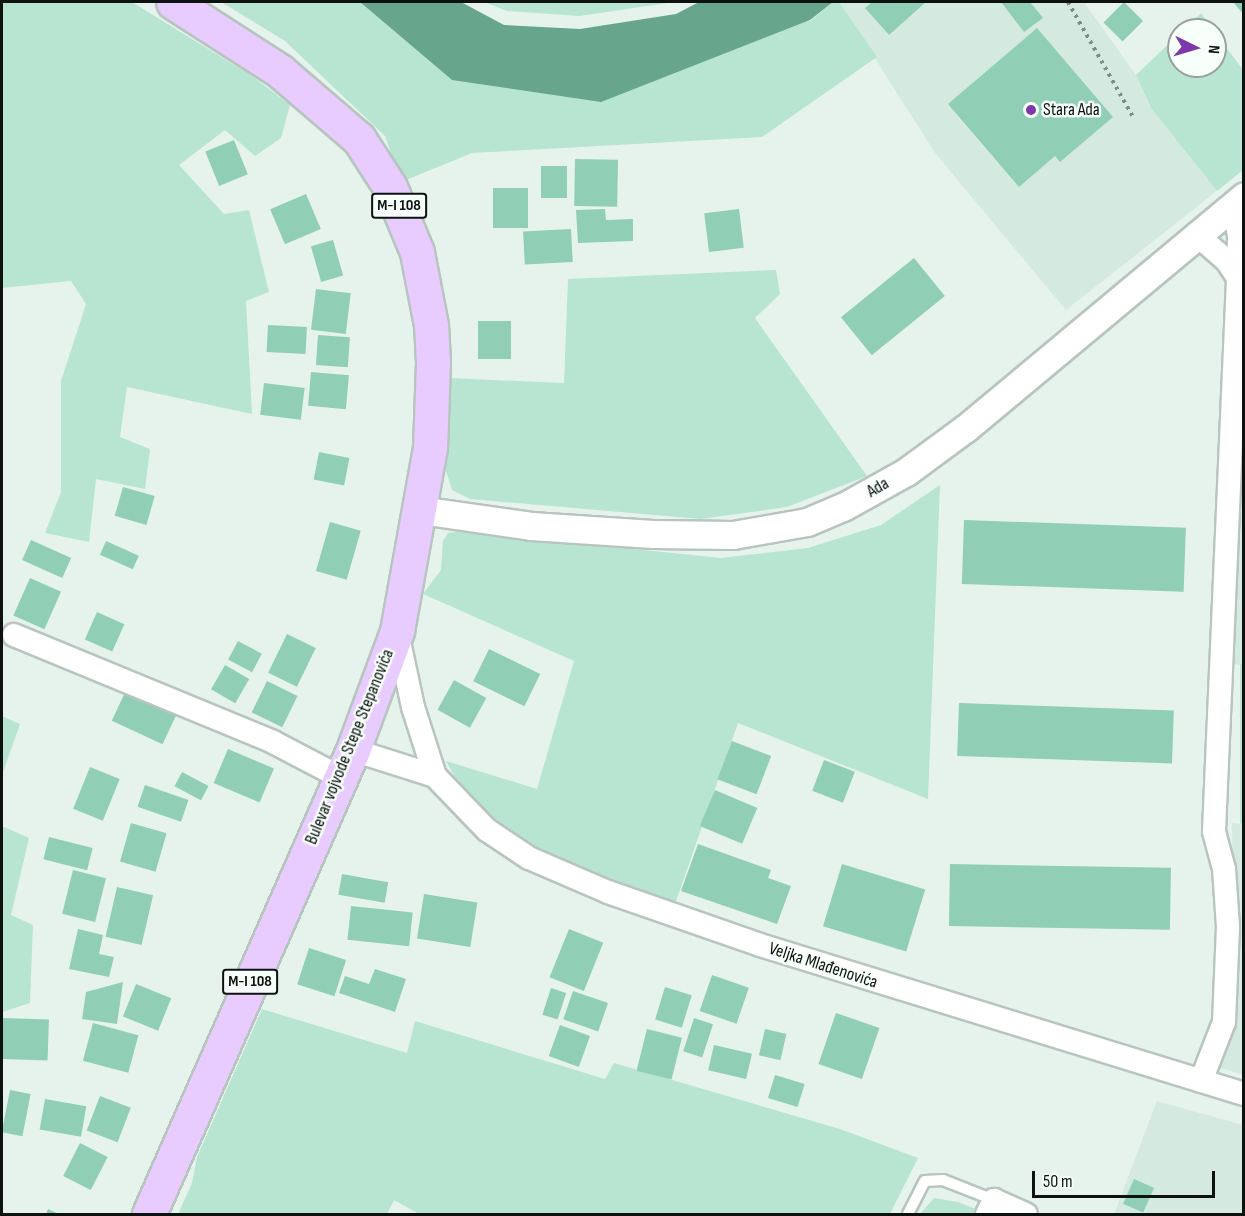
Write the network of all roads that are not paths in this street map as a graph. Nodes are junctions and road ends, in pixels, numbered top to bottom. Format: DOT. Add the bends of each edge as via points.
graph roads {
  1 [pos="173,2"];
  2 [pos="1239,200"];
  3 [pos="1196,234"];
  4 [pos="1238,278"];
  5 [pos="420,510"];
  6 [pos="397,631"];
  7 [pos="14,635"];
  8 [pos="346,764"];
  9 [pos="435,776"];
  10 [pos="1201,1081"];
  11 [pos="1244,1094"];
  12 [pos="991,1207"];
  13 [pos="149,1215"];
  14 [pos="908,1215"];
  15 [pos="1026,1215"];
  1 -- 5 [label="main road, Bulevar vojvode Stepe Stepanovića / M-I 108" via="311,95 359,140 390,187 417,252 431,325 430,448"];
  2 -- 3 [label="street, Ada"];
  2 -- 4 [label="street"];
  3 -- 4 [label="street" via="1227,261"];
  3 -- 5 [label="street, Ada" via="966,428 906,472 807,522 733,535 653,534 531,526"];
  4 -- 10 [label="street" via="1214,831 1224,869 1224,1022"];
  5 -- 6 [label="main road, Bulevar vojvode Stepe Stepanovića / M-I 108"];
  6 -- 8 [label="main road, Bulevar vojvode Stepe Stepanovića / M-I 108"];
  6 -- 9 [label="street, Veljka Mlađenovića" via="413,707"];
  7 -- 8 [label="street, Veljka Mlađenovića" via="273,742"];
  8 -- 9 [label="street, Veljka Mlađenovića"];
  8 -- 13 [label="main road, Bulevar vojvode Stepe Stepanovića / M-I 108"];
  9 -- 10 [label="street, Veljka Mlađenovića" via="487,830 556,872 760,945"];
  10 -- 11 [label="street, Veljka Mlađenovića"];
  12 -- 14 [label="lane" via="943,1180 925,1181"];
  12 -- 15 [label="street"];
}
